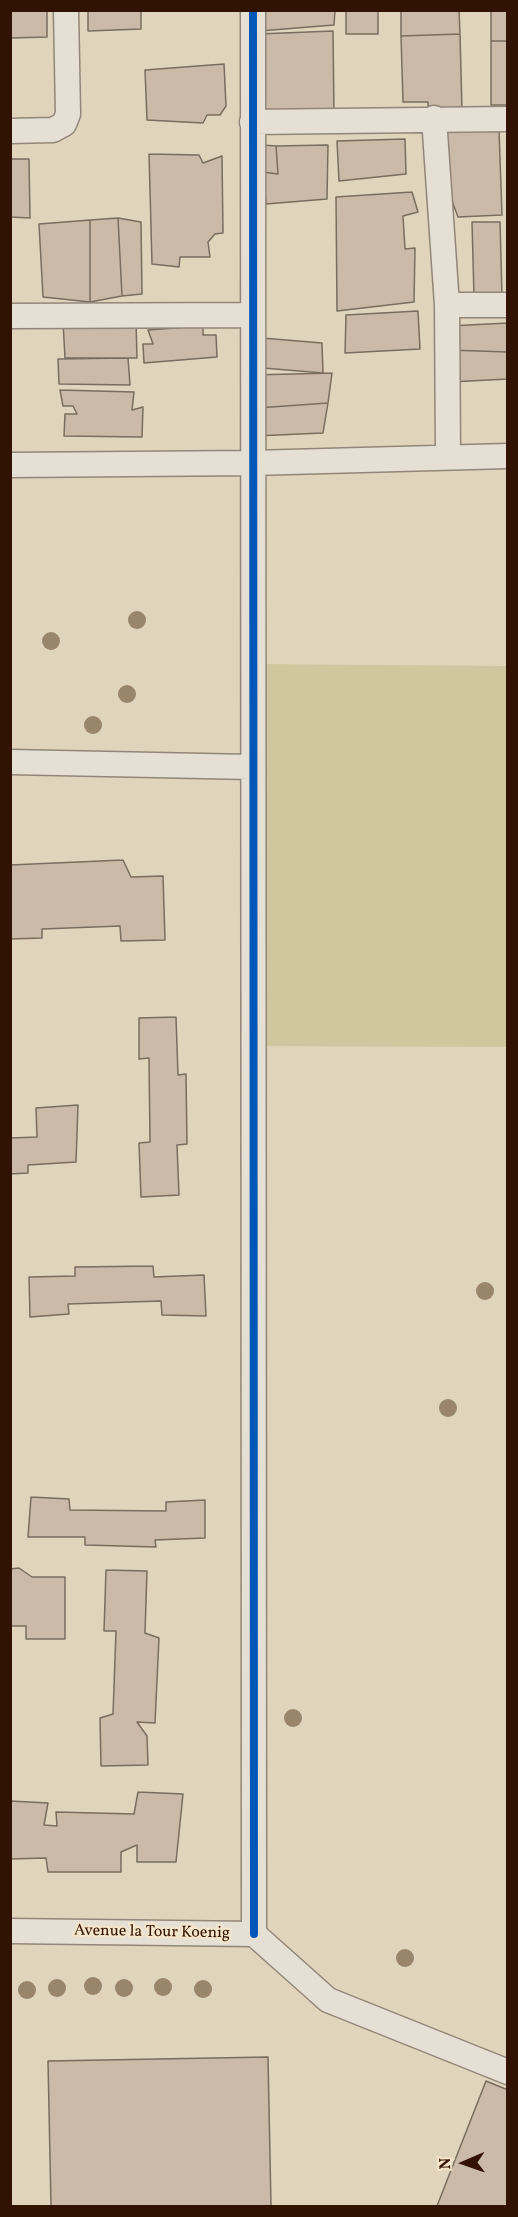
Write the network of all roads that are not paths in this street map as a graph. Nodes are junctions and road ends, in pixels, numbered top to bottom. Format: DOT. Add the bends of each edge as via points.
graph roads {
  1 [pos="66,10"];
  2 [pos="253,10"];
  3 [pos="434,118"];
  4 [pos="507,119"];
  5 [pos="252,122"];
  6 [pos="10,131"];
  7 [pos="447,305"];
  8 [pos="507,305"];
  9 [pos="251,315"];
  10 [pos="10,316"];
  11 [pos="448,456"];
  12 [pos="507,456"];
  13 [pos="252,463"];
  14 [pos="10,465"];
  15 [pos="10,762"];
  16 [pos="251,767"];
  17 [pos="10,1931"];
  18 [pos="254,1934"];
  19 [pos="507,2072"];
  1 -- 6 [label="street" via="68,114 64,124 53,130"];
  2 -- 5 [label="street"];
  3 -- 4 [label="street"];
  3 -- 5 [label="street"];
  3 -- 7 [label="street"];
  5 -- 9 [label="street"];
  7 -- 8 [label="street"];
  7 -- 11 [label="street"];
  9 -- 10 [label="street"];
  9 -- 13 [label="street"];
  11 -- 12 [label="street"];
  11 -- 13 [label="street"];
  13 -- 14 [label="street"];
  13 -- 16 [label="street"];
  15 -- 16 [label="street"];
  16 -- 18 [label="street"];
  17 -- 18 [label="street, Avenue la Tour Koenig"];
  18 -- 19 [label="street, Avenue la Tour Koenig" via="328,2000"];
}
